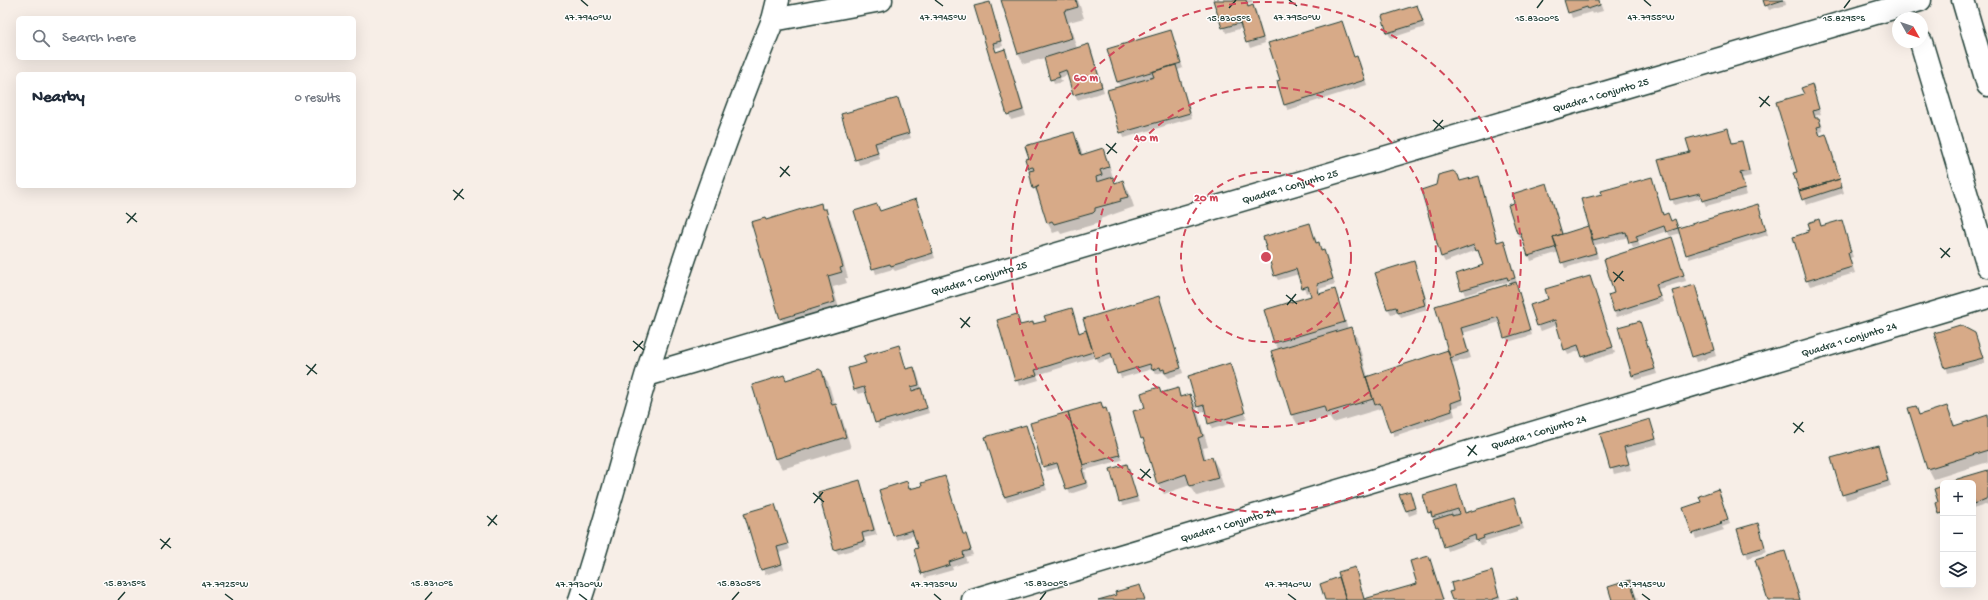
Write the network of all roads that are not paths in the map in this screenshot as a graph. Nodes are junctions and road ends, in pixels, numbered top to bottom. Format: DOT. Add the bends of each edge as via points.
graph roads {
  1 [pos="881,0"];
  2 [pos="1963,0"];
  3 [pos="1913,5"];
  4 [pos="775,10"];
  5 [pos="1923,48"];
  6 [pos="1988,85"];
  7 [pos="1988,266"];
  8 [pos="1988,297"];
  9 [pos="647,374"];
  10 [pos="580,600"];
  11 [pos="973,600"];
  1 -- 4 [label="street"];
  2 -- 6 [label="street"];
  3 -- 9 [label="street, Quadra 1 Conjunto 25"];
  4 -- 9 [label="street" via="712,174"];
  5 -- 7 [label="street"];
  8 -- 11 [label="street, Quadra 1 Conjunto 24"];
  9 -- 10 [label="street"];
}
